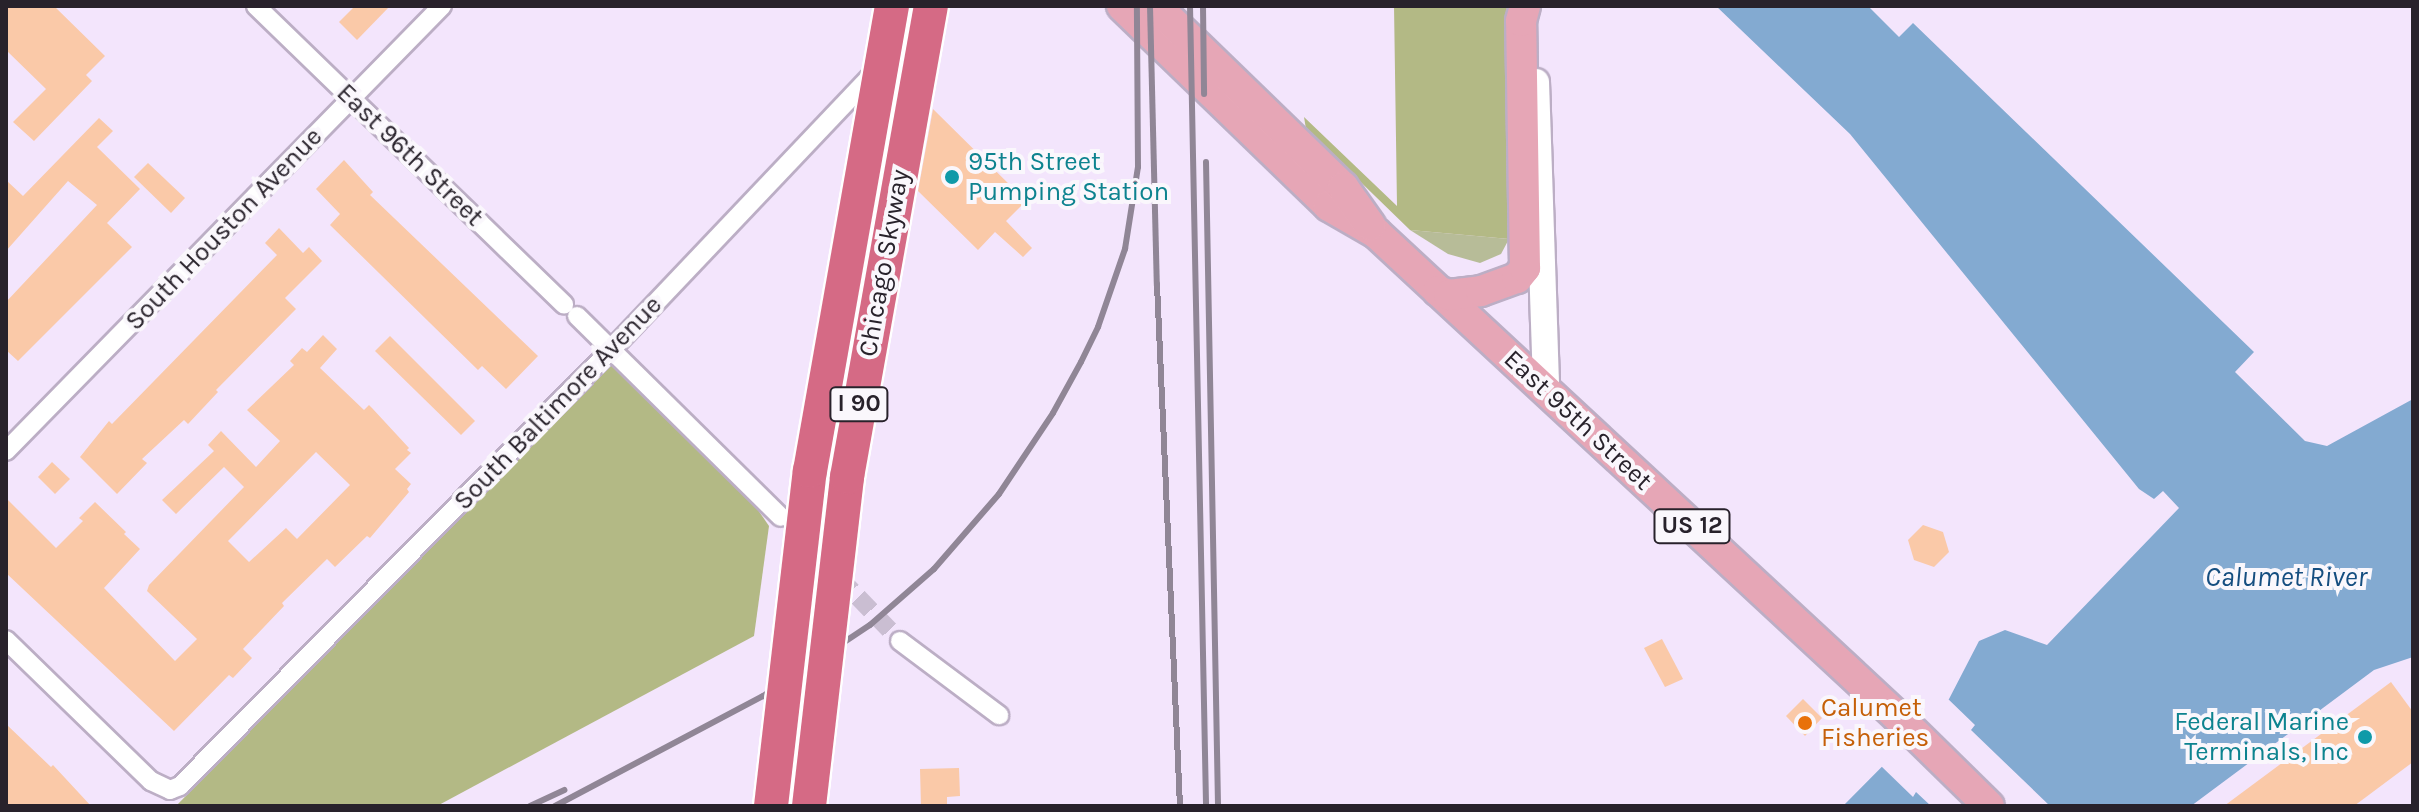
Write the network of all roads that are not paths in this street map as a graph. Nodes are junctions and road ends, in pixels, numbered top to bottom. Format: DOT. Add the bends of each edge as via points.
graph roads {
  1 [pos="256,6"];
  2 [pos="442,6"];
  3 [pos="892,6"];
  4 [pos="934,6"];
  5 [pos="1122,6"];
  6 [pos="1156,6"];
  7 [pos="1525,6"];
  8 [pos="1534,6"];
  9 [pos="352,98"];
  10 [pos="1376,233"];
  11 [pos="1438,291"];
  12 [pos="611,350"];
  13 [pos="1546,391"];
  14 [pos="6,451"];
  15 [pos="781,517"];
  16 [pos="6,640"];
  17 [pos="900,641"];
  18 [pos="999,715"];
  19 [pos="771,806"];
  20 [pos="809,806"];
  21 [pos="1989,806"];
  1 -- 9 [label="street, East 96th Street"];
  2 -- 9 [label="street, South Houston Avenue"];
  3 -- 19 [label="highway, Chicago Skyway / I 90, bridge" via="810,471"];
  4 -- 12 [label="street, South Baltimore Avenue"];
  4 -- 20 [label="highway, Chicago Skyway / I 90, bridge" via="847,477"];
  5 -- 10 [label="main road, East 95th Street / US 12" via="1329,206"];
  6 -- 10 [label="main road, East 95th Street / US 12" via="1343,187"];
  7 -- 11 [label="main road" via="1525,268 1517,278 1481,291"];
  8 -- 13 [label="main road"];
  9 -- 12 [label="street, East 96th Street"];
  9 -- 14 [label="street, South Houston Avenue"];
  10 -- 11 [label="main road, East 95th Street / US 12"];
  11 -- 13 [label="main road, East 95th Street / US 12"];
  12 -- 15 [label="street, East 96th Street"];
  12 -- 16 [label="street, South Baltimore Avenue" via="191,778 170,790 151,781"];
  13 -- 21 [label="main road, East 95th Street / US 12"];
  17 -- 18 [label="street"];
}
